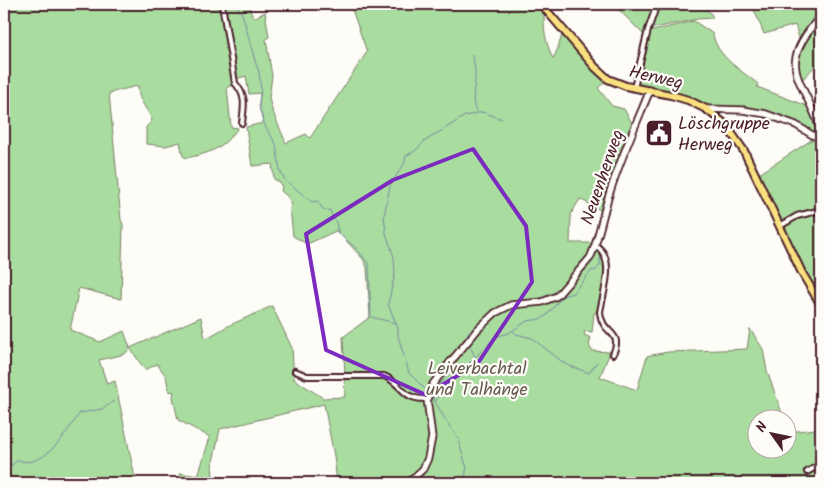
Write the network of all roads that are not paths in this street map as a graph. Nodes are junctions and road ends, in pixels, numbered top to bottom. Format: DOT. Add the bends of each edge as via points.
graph roads {
  1 [pos="222,4"];
  2 [pos="541,4"];
  3 [pos="657,4"];
  4 [pos="821,16"];
  5 [pos="634,88"];
  6 [pos="650,90"];
  7 [pos="706,109"];
  8 [pos="242,122"];
  9 [pos="821,131"];
  10 [pos="821,210"];
  11 [pos="780,226"];
  12 [pos="595,245"];
  13 [pos="821,305"];
  14 [pos="613,354"];
  15 [pos="295,372"];
  16 [pos="427,399"];
  17 [pos="821,464"];
  18 [pos="807,472"];
  19 [pos="408,483"];
  1 -- 8 [label="street" via="235,82 243,92"];
  2 -- 5 [label="main road, Herweg" via="603,75"];
  3 -- 5 [label="street"];
  4 -- 9 [label="street" via="800,44 795,66 798,81"];
  5 -- 6 [label="main road, Herweg"];
  6 -- 7 [label="main road, Herweg" via="688,100"];
  6 -- 12 [label="street, Neuenherweg" via="616,174"];
  7 -- 9 [label="street" via="756,111 791,123 814,136"];
  7 -- 11 [label="main road, Herweg" via="721,120 736,139"];
  10 -- 11 [label="street" via="798,216"];
  11 -- 13 [label="main road, Herweg"];
  12 -- 14 [label="street, Neuenherweg" via="606,261 600,312 601,323 616,339"];
  12 -- 16 [label="street" via="590,258 557,296 542,302 512,305 487,320 443,371"];
  15 -- 16 [label="street" via="307,376 379,375 394,382 410,397"];
  16 -- 19 [label="street" via="432,437 429,453 423,469"];
  17 -- 18 [label="street"];
}
